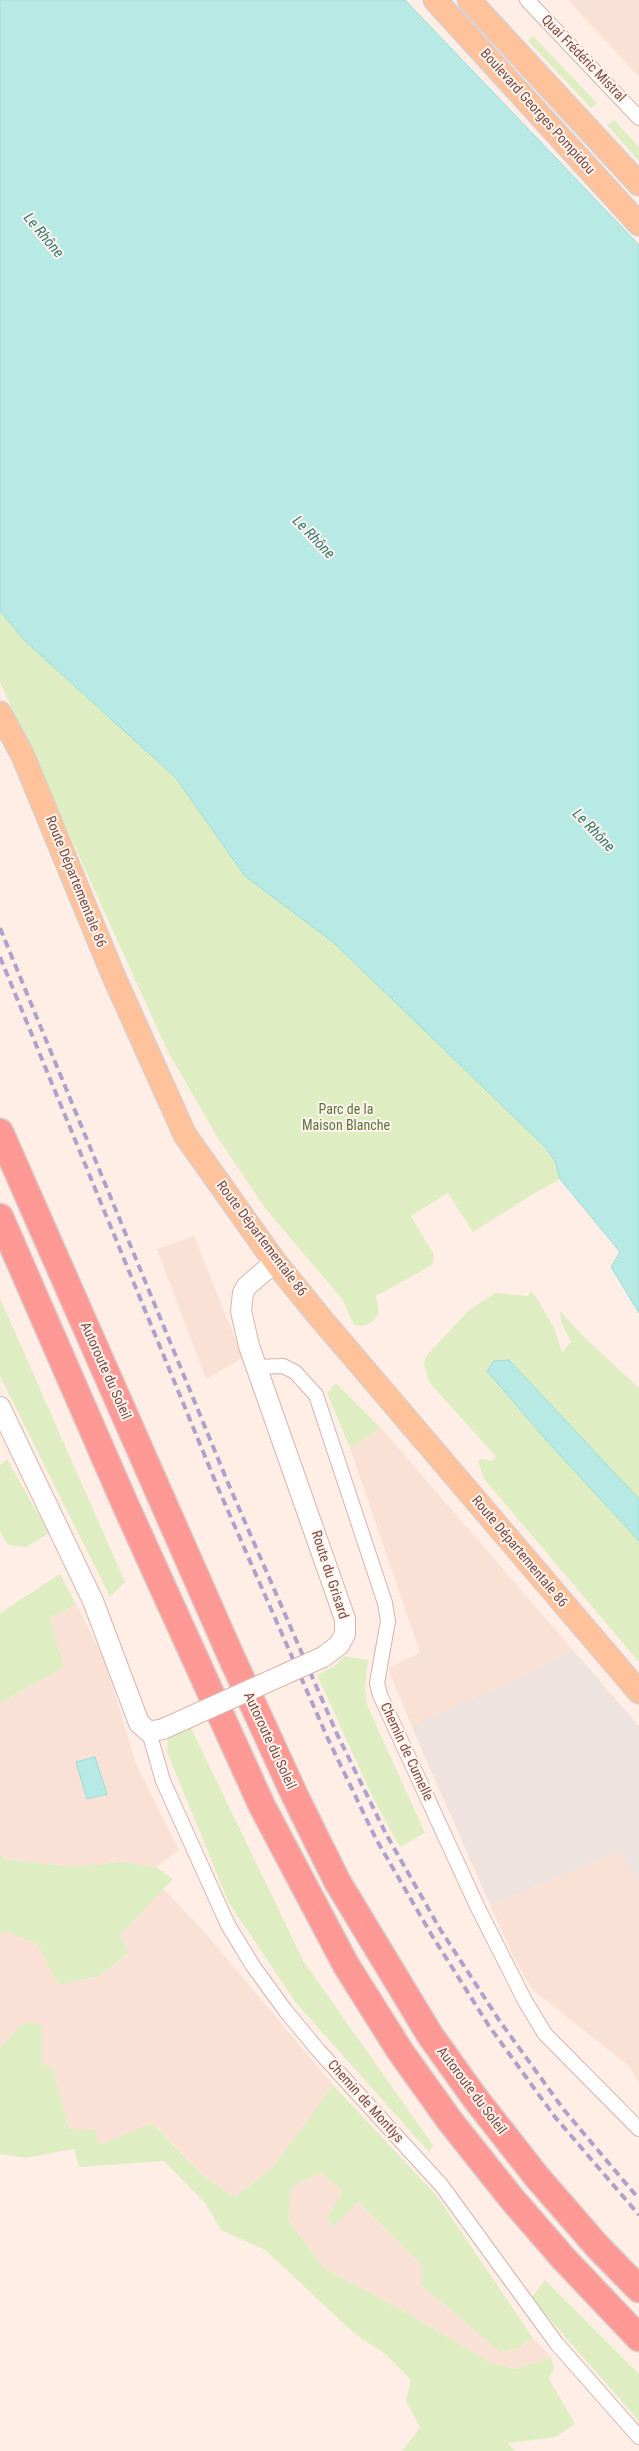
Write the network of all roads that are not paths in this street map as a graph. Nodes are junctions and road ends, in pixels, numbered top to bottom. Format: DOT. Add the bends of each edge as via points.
graph roads {
  1 [pos="435,0"];
  2 [pos="469,0"];
  3 [pos="527,0"];
  4 [pos="639,118"];
  5 [pos="639,184"];
  6 [pos="639,224"];
  7 [pos="0,713"];
  8 [pos="0,1132"];
  9 [pos="0,1217"];
  10 [pos="275,1262"];
  11 [pos="257,1367"];
  12 [pos="0,1407"];
  13 [pos="639,1692"];
  14 [pos="156,1731"];
  15 [pos="639,2129"];
  16 [pos="639,2289"];
  17 [pos="639,2338"];
  18 [pos="639,2437"];
  1 -- 6 [label="main road, Boulevard Georges Pompidou"];
  2 -- 5 [label="main road, Boulevard Georges Pompidou"];
  3 -- 4 [label="street, Quai Frédéric Mistral"];
  7 -- 10 [label="main road, Route Départementale 86" via="23,756 114,977 185,1135"];
  8 -- 16 [label="highway, Autoroute du Soleil" via="230,1654 337,1881 430,2035 475,2098 537,2177"];
  9 -- 17 [label="highway" via="262,1806 346,1965 400,2051 456,2129 564,2259"];
  10 -- 11 [label="street, Route du Grisard" via="247,1286 241,1301 243,1323"];
  10 -- 13 [label="main road, Route Départementale 86"];
  11 -- 14 [label="street, Route du Grisard, bridge" via="345,1619 345,1634 339,1645 323,1657"];
  11 -- 15 [label="street, Chemin de Cumelle" via="283,1366 296,1372 316,1395 385,1603 388,1621 377,1682 380,1696 507,1967 545,2034"];
  12 -- 14 [label="street" via="93,1601 139,1722"];
  14 -- 18 [label="street, Chemin de Montlys" via="162,1781 228,1925 253,1966 318,2050 442,2186 557,2344"];
}
